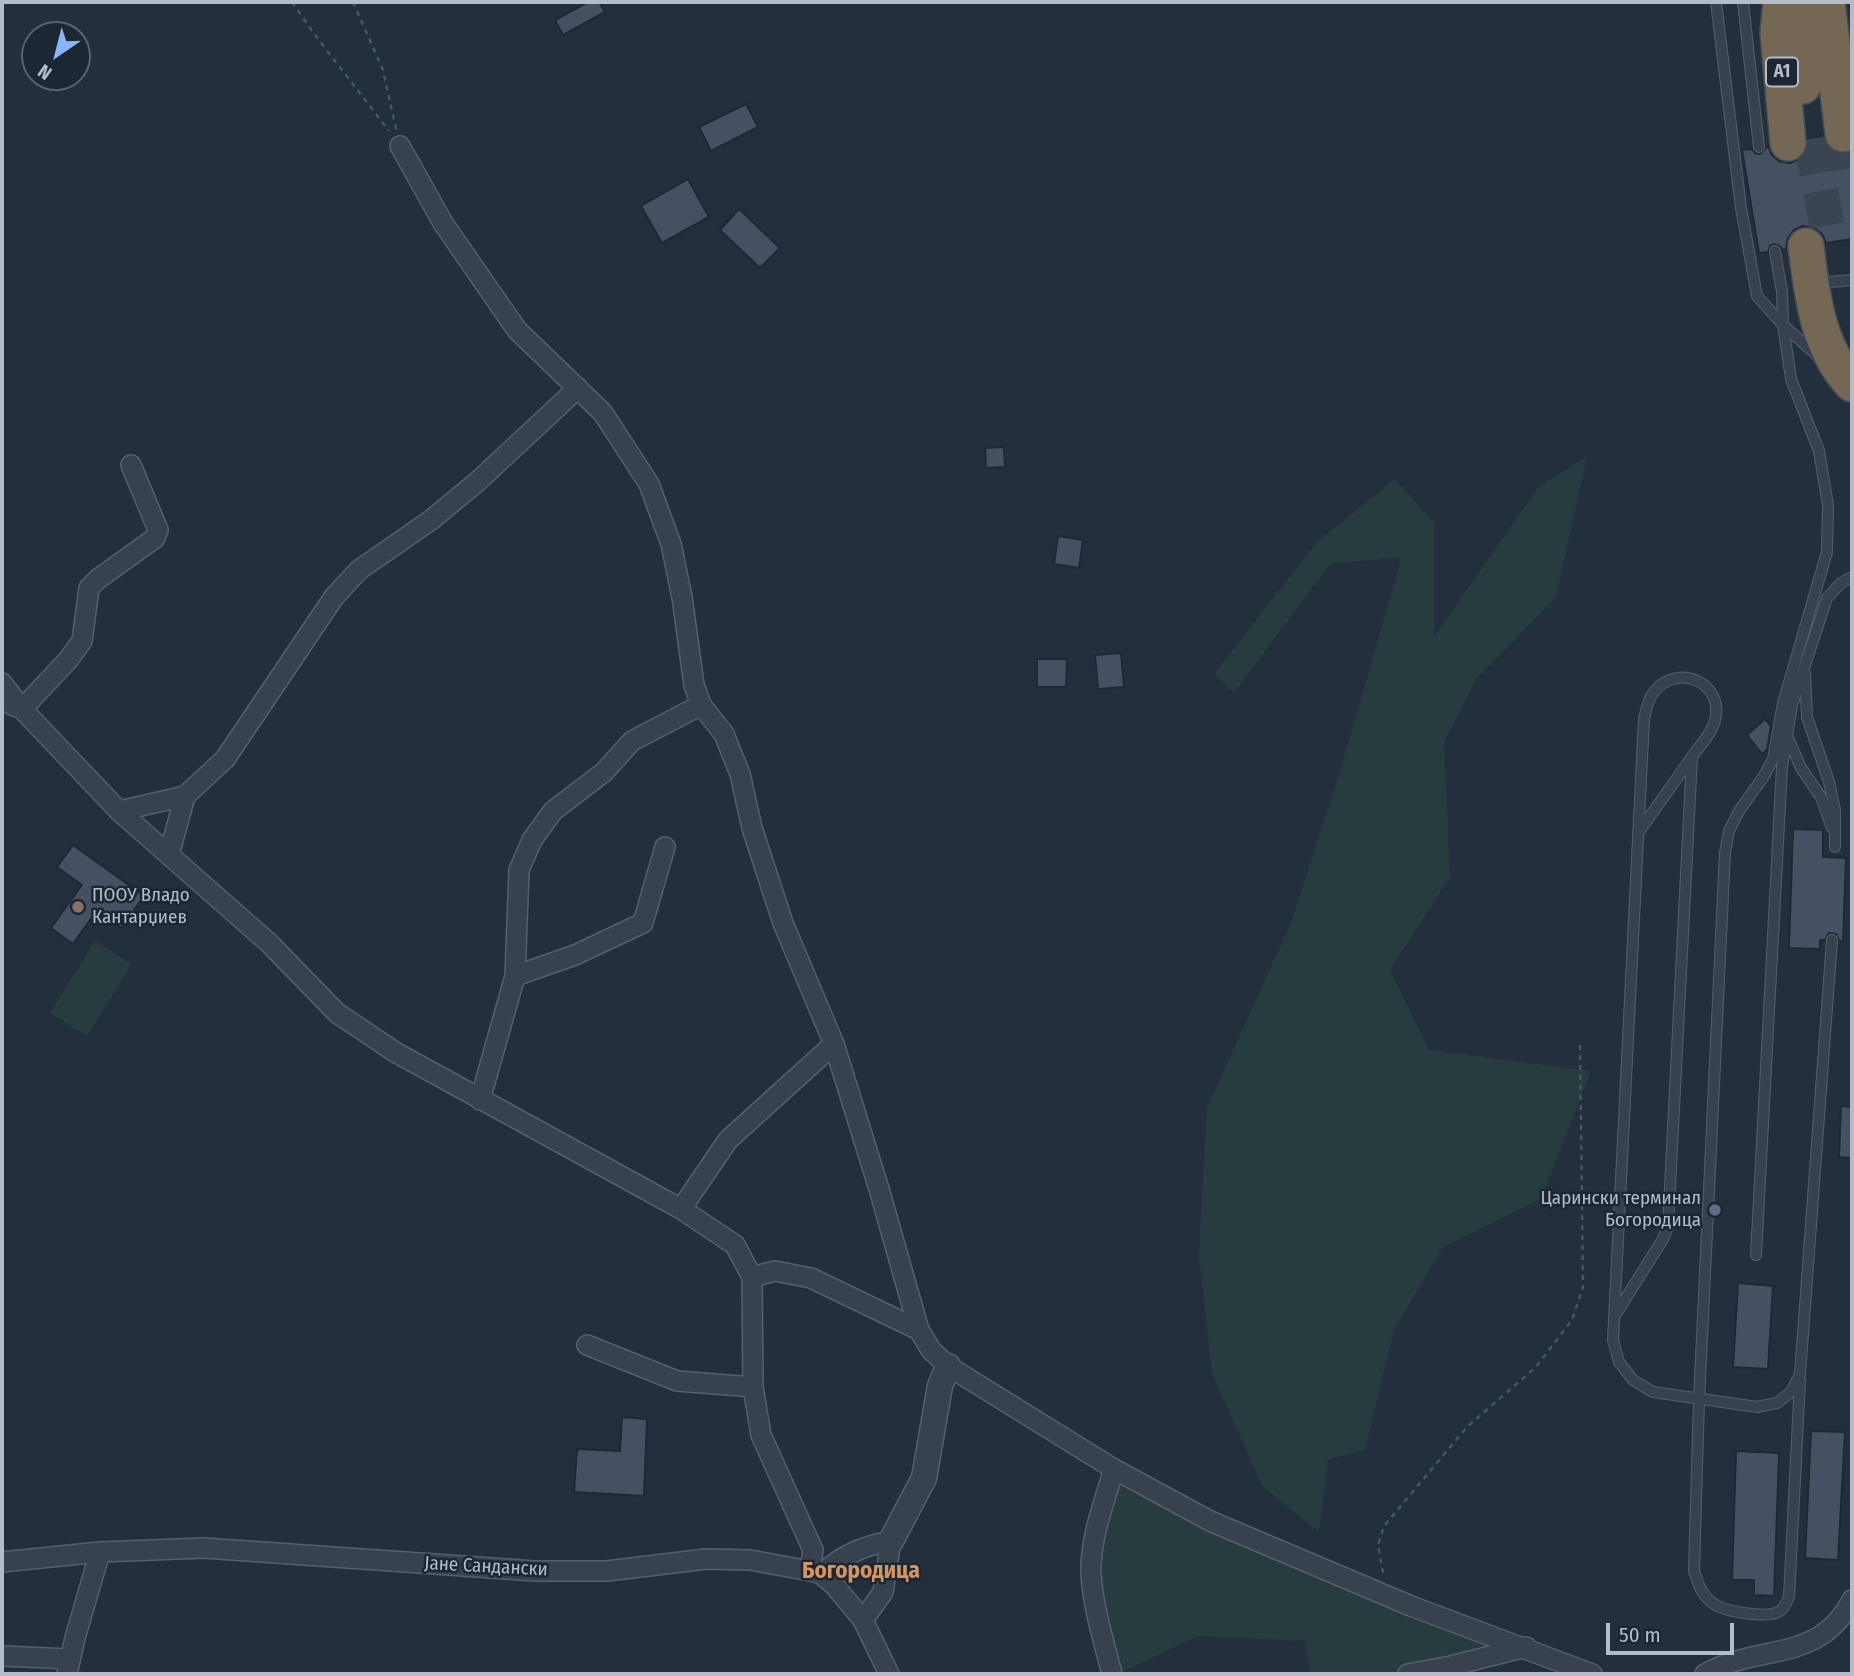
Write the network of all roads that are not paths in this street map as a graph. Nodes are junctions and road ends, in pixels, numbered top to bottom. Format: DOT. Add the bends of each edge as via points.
graph roads {
  1 [pos="1716,2"];
  2 [pos="1743,2"];
  3 [pos="1781,2"];
  4 [pos="1804,2"];
  5 [pos="1827,2"];
  6 [pos="1800,141"];
  7 [pos="400,146"];
  8 [pos="1803,246"];
  9 [pos="1833,282"];
  10 [pos="1783,325"];
  11 [pos="1849,368"];
  12 [pos="578,388"];
  13 [pos="131,465"];
  14 [pos="1852,577"];
  15 [pos="1805,663"];
  16 [pos="2,683"];
  17 [pos="2,701"];
  18 [pos="701,705"];
  19 [pos="22,709"];
  20 [pos="1783,738"];
  21 [pos="1692,757"];
  22 [pos="184,796"];
  23 [pos="119,811"];
  24 [pos="1637,834"];
  25 [pos="665,847"];
  26 [pos="169,855"];
  27 [pos="1832,940"];
  28 [pos="515,976"];
  29 [pos="834,1044"];
  30 [pos="480,1100"];
  31 [pos="681,1209"];
  32 [pos="1756,1255"];
  33 [pos="752,1277"];
  34 [pos="1614,1317"];
  35 [pos="919,1330"];
  36 [pos="587,1345"];
  37 [pos="948,1367"];
  38 [pos="1800,1374"];
  39 [pos="753,1387"];
  40 [pos="1699,1400"];
  41 [pos="1114,1469"];
  42 [pos="891,1541"];
  43 [pos="100,1552"];
  44 [pos="2,1562"];
  45 [pos="815,1573"];
  46 [pos="1852,1600"];
  47 [pos="863,1620"];
  48 [pos="1526,1647"];
  49 [pos="2,1656"];
  50 [pos="69,1667"];
  51 [pos="889,1674"];
  52 [pos="1112,1674"];
  53 [pos="1408,1674"];
  54 [pos="1592,1674"];
  55 [pos="1705,1674"];
  1 -- 10 [label="lane" via="1741,208 1757,296"];
  2 -- 6 [label="lane"];
  3 -- 6 [label="highway, A1" via="1778,33"];
  4 -- 6 [label="highway, A1"];
  5 -- 6 [label="highway"];
  7 -- 12 [label="street" via="443,223 517,330"];
  8 -- 9 [label="highway"];
  8 -- 10 [label="lane" via="1782,292"];
  9 -- 11 [label="highway"];
  10 -- 11 [label="lane" via="1812,352"];
  10 -- 20 [label="lane" via="1791,379 1819,451 1828,505 1827,552 1783,703"];
  12 -- 18 [label="street" via="603,413 649,484 671,544"];
  12 -- 22 [label="street" via="477,482 359,570 334,597 225,759"];
  13 -- 19 [label="street" via="158,530 155,538 89,588 82,641"];
  14 -- 15 [label="lane" via="1827,598"];
  15 -- 20 [label="lane"];
  15 -- 20 [label="lane" via="1807,716 1835,810 1835,852 1831,822 1821,797"];
  16 -- 19 [label="street"];
  17 -- 19 [label="street"];
  18 -- 28 [label="street" via="632,741 604,772 552,811 532,840 519,870"];
  18 -- 29 [label="street" via="724,734 740,774 783,923"];
  19 -- 23 [label="street"];
  20 -- 32 [label="lane"];
  20 -- 40 [label="lane" via="1764,776 1738,811 1725,853"];
  21 -- 24 [label="lane"];
  21 -- 24 [label="lane" via="1716,720 1716,705 1708,689 1681,675 1663,681 1651,695 1644,719"];
  21 -- 34 [label="lane" via="1668,1226"];
  22 -- 23 [label="street"];
  22 -- 26 [label="street"];
  23 -- 26 [label="street"];
  24 -- 34 [label="lane"];
  25 -- 28 [label="street" via="643,923 575,955"];
  26 -- 30 [label="street" via="269,943 337,1013"];
  27 -- 38 [label="lane"];
  28 -- 30 [label="street"];
  29 -- 31 [label="street" via="729,1140"];
  29 -- 35 [label="street"];
  30 -- 31 [label="street"];
  31 -- 33 [label="street" via="735,1245"];
  33 -- 35 [label="street" via="775,1271 811,1278"];
  33 -- 39 [label="street"];
  34 -- 40 [label="lane" via="1613,1340 1619,1362 1633,1380 1653,1392"];
  35 -- 37 [label="street"];
  36 -- 39 [label="street" via="677,1381"];
  37 -- 41 [label="street"];
  37 -- 42 [label="street" via="940,1386 924,1478"];
  38 -- 40 [label="lane" via="1791,1392 1777,1403 1757,1407"];
  38 -- 40 [label="lane" via="1789,1597 1783,1610 1772,1615 1730,1611 1713,1604 1700,1590 1694,1571"];
  39 -- 45 [label="street" via="761,1434 813,1550"];
  41 -- 48 [label="street" via="1210,1521 1411,1605"];
  41 -- 52 [label="street" via="1096,1528 1091,1573"];
  42 -- 45 [label="street" via="865,1546"];
  42 -- 47 [label="street" via="883,1592"];
  43 -- 44 [label="street, Јане Сандански"];
  43 -- 45 [label="street, Јане Сандански" via="204,1548 535,1571 607,1571 706,1559 750,1560"];
  43 -- 50 [label="street"];
  45 -- 47 [label="street" via="834,1585"];
  46 -- 55 [label="street" via="1846,1612 1816,1640 1730,1662"];
  47 -- 51 [label="street"];
  48 -- 53 [label="street"];
  48 -- 54 [label="street"];
  49 -- 50 [label="street"];
}
